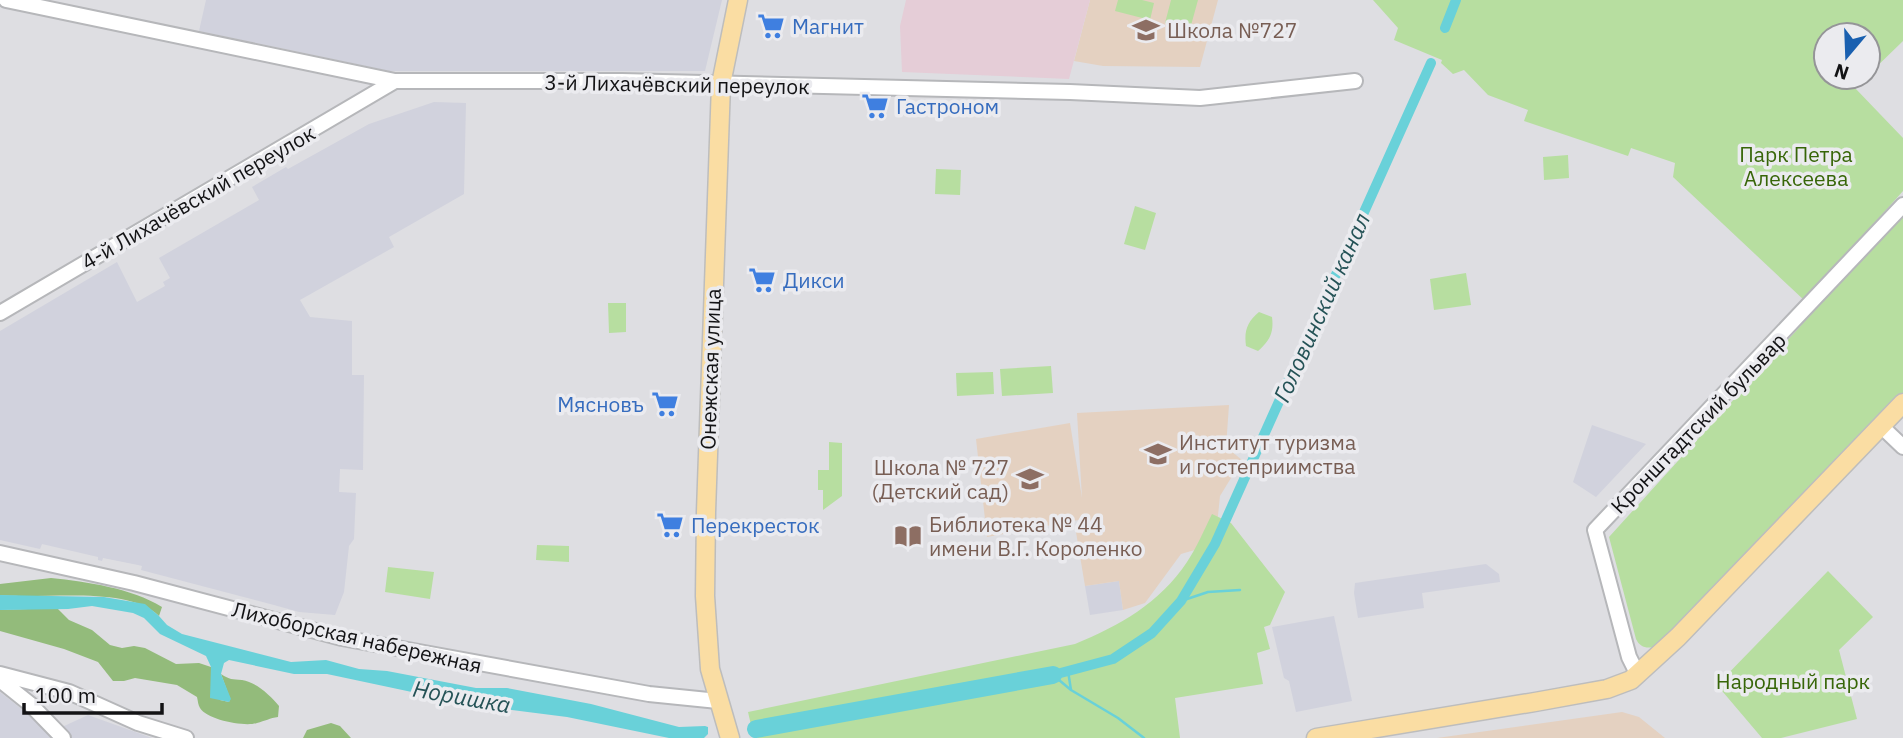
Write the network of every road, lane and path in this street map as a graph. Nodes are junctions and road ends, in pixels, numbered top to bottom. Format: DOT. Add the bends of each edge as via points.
graph roads {
  1 [pos="6,0"];
  2 [pos="738,0"];
  3 [pos="395,81"];
  4 [pos="1355,81"];
  5 [pos="721,84"];
  6 [pos="1903,205"];
  7 [pos="0,313"];
  8 [pos="1903,403"];
  9 [pos="1881,426"];
  10 [pos="1903,447"];
  11 [pos="0,553"];
  12 [pos="0,674"];
  13 [pos="1638,675"];
  14 [pos="0,680"];
  15 [pos="30,680"];
  16 [pos="718,701"];
  17 [pos="30,704"];
  18 [pos="63,738"];
  19 [pos="186,738"];
  20 [pos="730,738"];
  21 [pos="1316,738"];
  1 -- 3 [label="street, 3-й Лихачёвский переулок"];
  2 -- 5 [label="main road, Онежская улица"];
  3 -- 5 [label="street, 3-й Лихачёвский переулок"];
  3 -- 7 [label="street, 4-й Лихачёвский переулок"];
  4 -- 5 [label="street, 3-й Лихачёвский переулок" via="1200,98"];
  5 -- 16 [label="main road, Онежская улица" via="705,596 710,669"];
  6 -- 13 [label="street, Кронштадтский бульвар" via="1595,530 1629,657"];
  8 -- 9 [label="main road"];
  9 -- 10 [label="street"];
  9 -- 13 [label="main road"];
  11 -- 16 [label="street, Лихоборская набережная" via="342,638 649,694"];
  12 -- 15 [label="street"];
  13 -- 21 [label="main road" via="1608,689"];
  14 -- 17 [label="street"];
  15 -- 17 [label="street"];
  15 -- 19 [label="street"];
  16 -- 20 [label="main road, Онежская улица"];
  17 -- 18 [label="street"];
}
